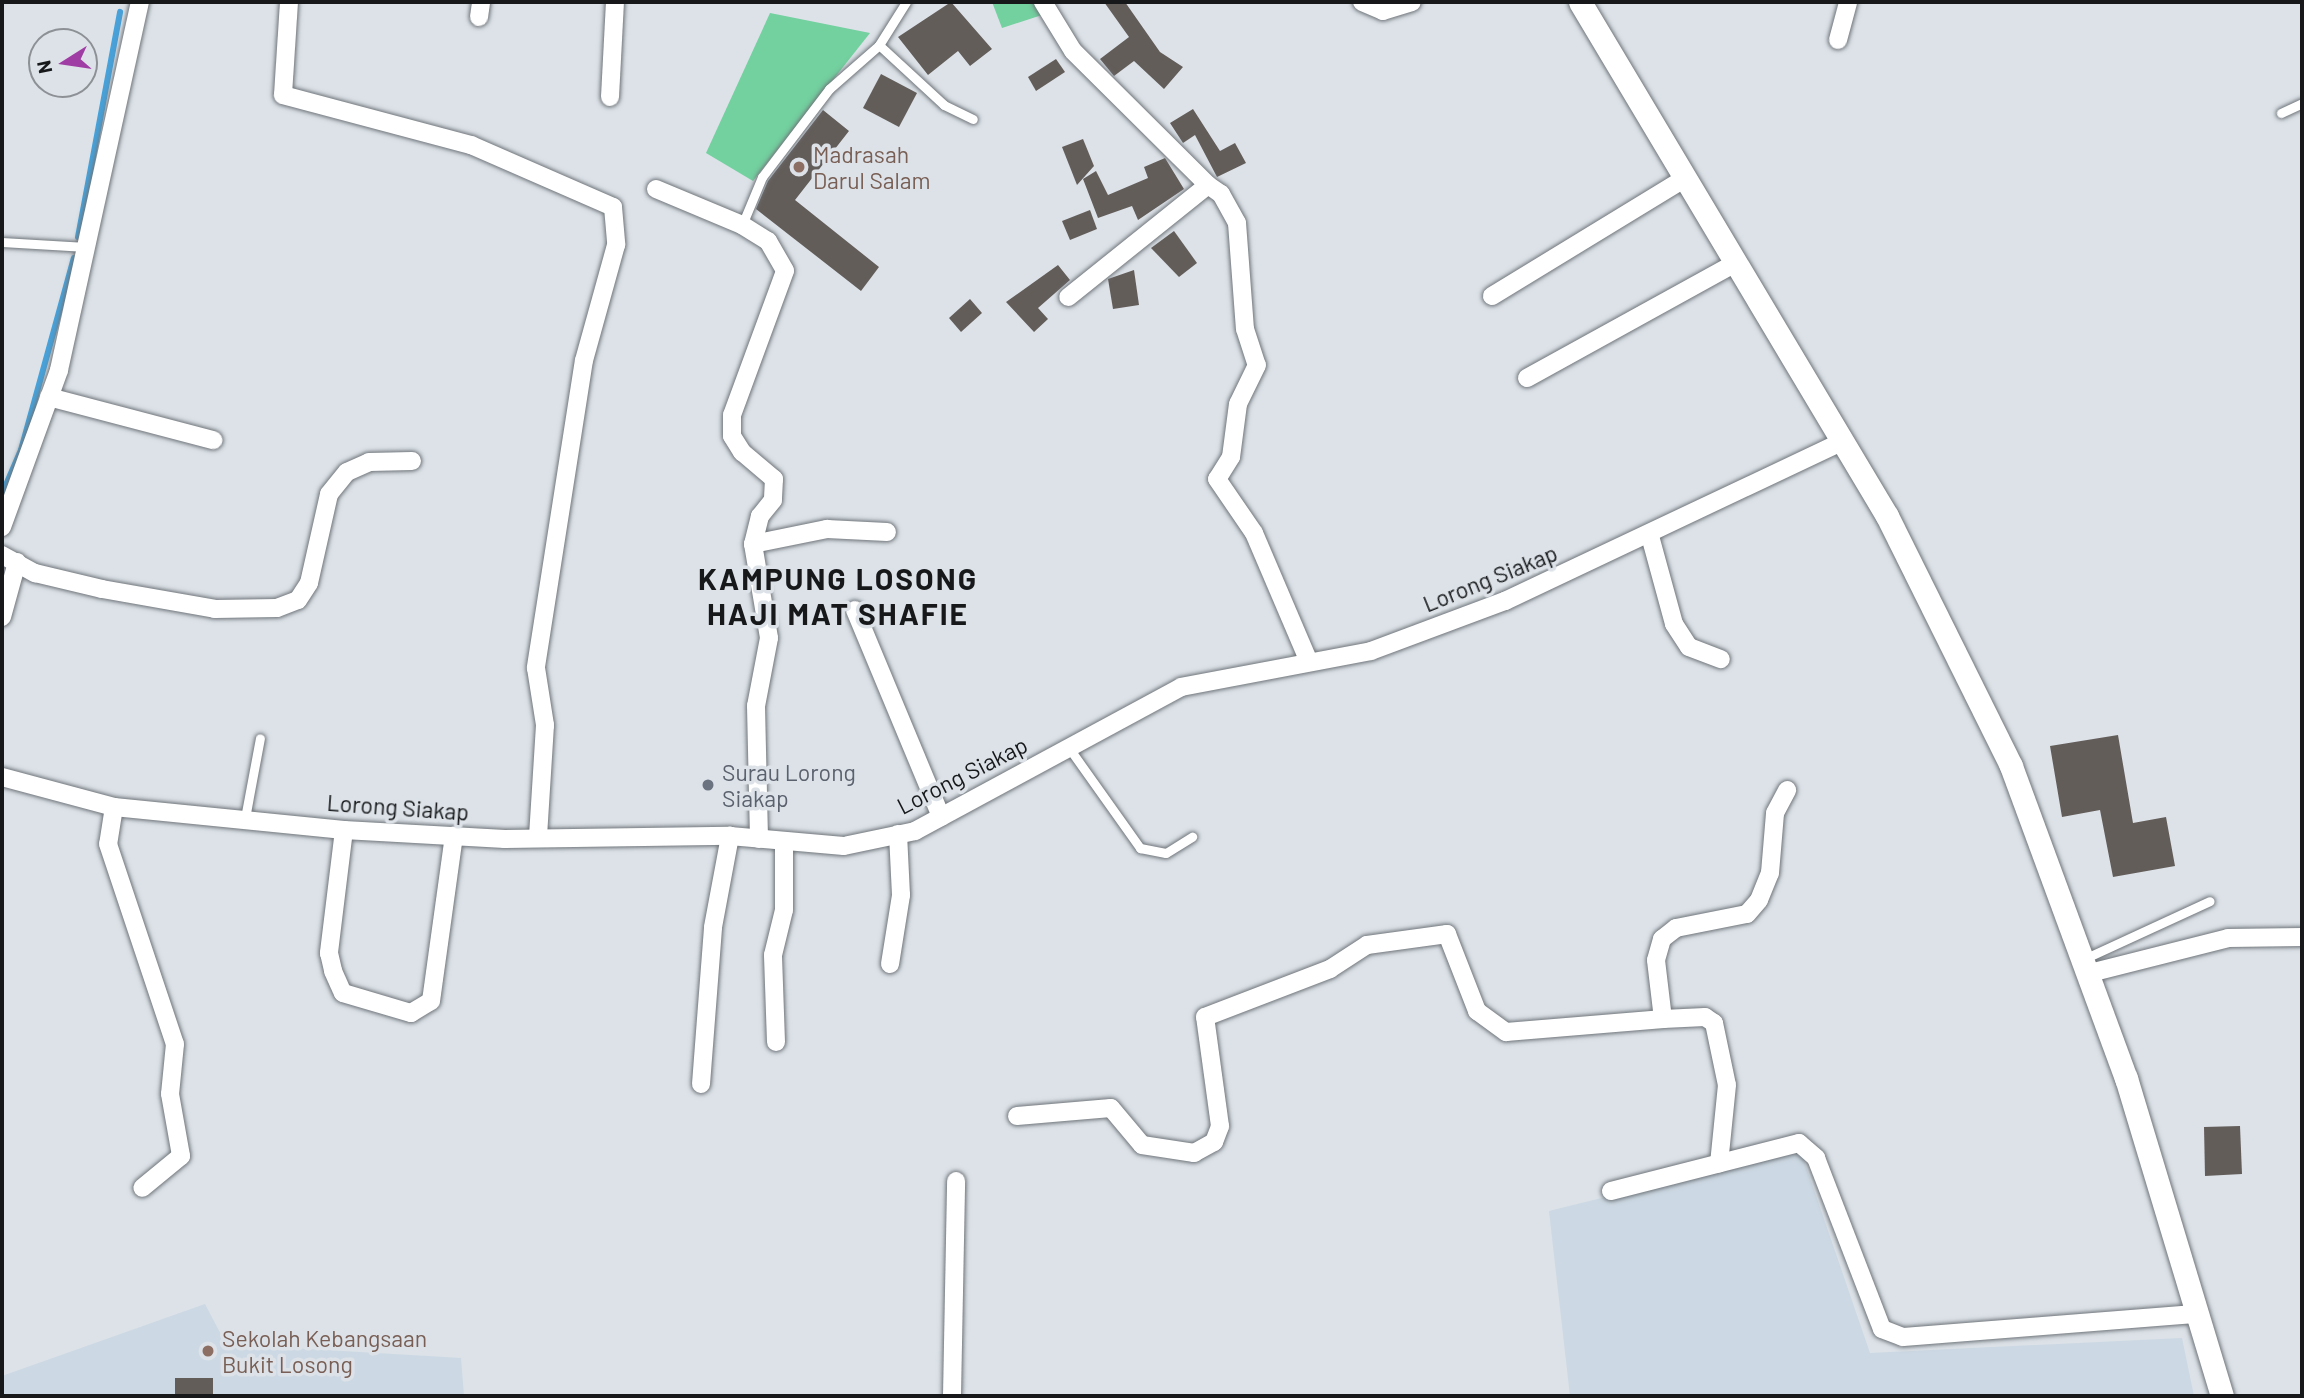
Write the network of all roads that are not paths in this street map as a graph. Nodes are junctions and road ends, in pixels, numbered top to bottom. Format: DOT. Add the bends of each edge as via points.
graph roads {
  1 [pos="139,2"];
  2 [pos="289,2"];
  3 [pos="615,2"];
  4 [pos="906,2"];
  5 [pos="1043,2"];
  6 [pos="1362,2"];
  7 [pos="1412,2"];
  8 [pos="1580,2"];
  9 [pos="1848,2"];
  10 [pos="1838,40"];
  11 [pos="879,45"];
  12 [pos="610,97"];
  13 [pos="2302,103"];
  14 [pos="2281,113"];
  15 [pos="973,119"];
  16 [pos="1687,177"];
  17 [pos="1208,185"];
  18 [pos="656,189"];
  19 [pos="742,225"];
  20 [pos="2,242"];
  21 [pos="86,247"];
  22 [pos="1738,262"];
  23 [pos="1492,296"];
  24 [pos="1068,297"];
  25 [pos="1528,378"];
  26 [pos="49,397"];
  27 [pos="213,440"];
  28 [pos="1843,441"];
  29 [pos="412,461"];
  30 [pos="2,527"];
  31 [pos="887,531"];
  32 [pos="1650,536"];
  33 [pos="753,544"];
  34 [pos="9,559"];
  35 [pos="855,610"];
  36 [pos="2,617"];
  37 [pos="1721,659"];
  38 [pos="1309,662"];
  39 [pos="260,738"];
  40 [pos="1069,748"];
  41 [pos="2,777"];
  42 [pos="1787,790"];
  43 [pos="114,807"];
  44 [pos="942,817"];
  45 [pos="245,818"];
  46 [pos="344,830"];
  47 [pos="898,834"];
  48 [pos="454,836"];
  49 [pos="538,836"];
  50 [pos="730,836"];
  51 [pos="1192,837"];
  52 [pos="760,839"];
  53 [pos="784,841"];
  54 [pos="2210,901"];
  55 [pos="2302,937"];
  56 [pos="890,964"];
  57 [pos="2088,965"];
  58 [pos="1663,1019"];
  59 [pos="776,1042"];
  60 [pos="701,1084"];
  61 [pos="1017,1116"];
  62 [pos="1719,1164"];
  63 [pos="956,1181"];
  64 [pos="142,1188"];
  65 [pos="1611,1191"];
  66 [pos="2198,1314"];
  67 [pos="952,1396"];
  68 [pos="2222,1396"];
  1 -- 21 [label="street"];
  2 -- 49 [label="street" via="283,95 471,145 613,207 616,244 584,360 536,668 545,725"];
  3 -- 12 [label="street"];
  4 -- 11 [label="lane"];
  5 -- 17 [label="street" via="1073,51"];
  6 -- 7 [label="street" via="1383,11"];
  8 -- 16 [label="street"];
  9 -- 10 [label="street"];
  11 -- 15 [label="lane" via="944,105"];
  11 -- 19 [label="lane" via="829,89 797,131 762,177"];
  13 -- 14 [label="lane"];
  16 -- 22 [label="street"];
  16 -- 23 [label="street"];
  17 -- 24 [label="street"];
  17 -- 38 [label="street" via="1222,194 1237,223 1245,329 1256,365 1238,404 1231,457 1217,479 1254,533"];
  18 -- 19 [label="street"];
  19 -- 33 [label="street" via="768,241 785,271 732,415 732,436 742,452 774,479 773,500 760,516"];
  20 -- 21 [label="lane"];
  21 -- 26 [label="street"];
  22 -- 25 [label="street"];
  22 -- 28 [label="street"];
  26 -- 27 [label="street"];
  26 -- 30 [label="street"];
  28 -- 32 [label="street, Lorong Siakap"];
  28 -- 57 [label="street" via="2011,766"];
  29 -- 34 [label="street" via="369,462 347,472 329,494 309,583 299,600 277,608 215,609 35,573"];
  31 -- 33 [label="street" via="827,528"];
  32 -- 37 [label="street" via="1674,624 1689,646"];
  32 -- 38 [label="street, Lorong Siakap" via="1468,615 1371,651"];
  33 -- 52 [label="street" via="769,638 756,706"];
  34 -- 36 [label="street"];
  35 -- 44 [label="street"];
  38 -- 40 [label="street, Lorong Siakap" via="1181,687"];
  39 -- 45 [label="lane"];
  40 -- 44 [label="street, Lorong Siakap"];
  40 -- 51 [label="lane" via="1140,848 1166,853"];
  41 -- 43 [label="street, Lorong Siakap"];
  42 -- 58 [label="street" via="1775,813 1770,873 1759,900 1747,914 1676,928 1662,939 1656,960"];
  43 -- 45 [label="street, Lorong Siakap"];
  43 -- 64 [label="street" via="107,844 175,1044 170,1094 181,1156"];
  44 -- 47 [label="street, Lorong Siakap"];
  45 -- 46 [label="street, Lorong Siakap"];
  46 -- 48 [label="street, Lorong Siakap"];
  46 -- 48 [label="street" via="329,953 333,971 343,993 411,1013 431,1001"];
  47 -- 53 [label="street, Lorong Siakap" via="844,846"];
  47 -- 56 [label="street" via="901,895"];
  48 -- 49 [label="street, Lorong Siakap"];
  49 -- 50 [label="street, Lorong Siakap"];
  50 -- 52 [label="street, Lorong Siakap"];
  50 -- 60 [label="street" via="713,927"];
  52 -- 53 [label="street, Lorong Siakap"];
  53 -- 59 [label="street" via="784,910 773,955"];
  54 -- 57 [label="lane"];
  55 -- 57 [label="street" via="2228,938"];
  57 -- 66 [label="street"];
  58 -- 61 [label="street" via="1506,1032 1477,1011 1453,939 1405,936 1367,945 1330,969 1205,1017 1220,1126 1214,1142 1194,1153 1142,1144 1111,1108"];
  58 -- 62 [label="street" via="1705,1017 1714,1023 1725,1049"];
  62 -- 65 [label="street"];
  62 -- 66 [label="street" via="1800,1143 1808,1147 1867,1280 1876,1318 1882,1329 1903,1337"];
  63 -- 67 [label="street"];
  66 -- 68 [label="street"];
}
